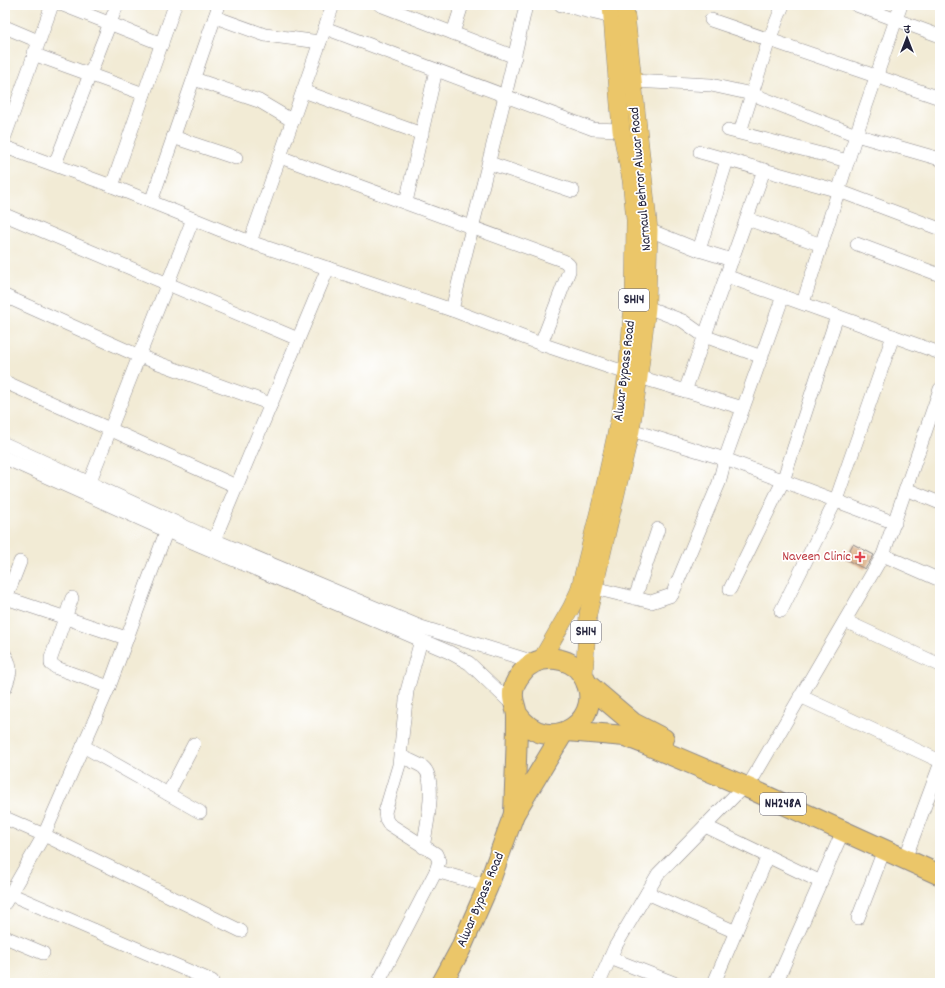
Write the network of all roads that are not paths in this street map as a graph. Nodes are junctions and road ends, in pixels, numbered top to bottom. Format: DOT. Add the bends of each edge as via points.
graph roads {
  1 [pos="52,5"];
  2 [pos="63,5"];
  3 [pos="117,5"];
  4 [pos="175,5"];
  5 [pos="333,5"];
  6 [pos="380,5"];
  7 [pos="462,5"];
  8 [pos="526,5"];
  9 [pos="561,5"];
  10 [pos="625,5"];
  11 [pos="783,5"];
  12 [pos="856,5"];
  13 [pos="901,5"];
  14 [pos="217,11"];
  15 [pos="612,11"];
  16 [pos="896,19"];
  17 [pos="711,20"];
  18 [pos="110,23"];
  19 [pos="325,28"];
  20 [pos="6,29"];
  21 [pos="453,33"];
  22 [pos="940,36"];
  23 [pos="769,40"];
  24 [pos="38,41"];
  25 [pos="320,42"];
  26 [pos="162,44"];
  27 [pos="33,54"];
  28 [pos="515,57"];
  29 [pos="436,70"];
  30 [pos="876,75"];
  31 [pos="90,76"];
  32 [pos="194,79"];
  33 [pos="632,82"];
  34 [pos="303,91"];
  35 [pos="144,94"];
  36 [pos="752,94"];
  37 [pos="506,96"];
  38 [pos="940,98"];
  39 [pos="292,121"];
  40 [pos="621,130"];
  41 [pos="422,134"];
  42 [pos="856,135"];
  43 [pos="5,136"];
  44 [pos="173,137"];
  45 [pos="5,147"];
  46 [pos="700,152"];
  47 [pos="280,157"];
  48 [pos="236,158"];
  49 [pos="940,159"];
  50 [pos="728,160"];
  51 [pos="848,161"];
  52 [pos="489,163"];
  53 [pos="55,164"];
  54 [pos="764,170"];
  55 [pos="112,186"];
  56 [pos="573,191"];
  57 [pos="839,191"];
  58 [pos="151,202"];
  59 [pos="406,202"];
  60 [pos="5,215"];
  61 [pos="193,219"];
  62 [pos="747,219"];
  63 [pos="472,226"];
  64 [pos="940,229"];
  65 [pos="648,230"];
  66 [pos="250,242"];
  67 [pos="857,244"];
  68 [pos="822,245"];
  69 [pos="699,250"];
  70 [pos="732,260"];
  71 [pos="328,268"];
  72 [pos="940,275"];
  73 [pos="726,276"];
  74 [pos="168,284"];
  75 [pos="5,296"];
  76 [pos="783,296"];
  77 [pos="803,304"];
  78 [pos="647,307"];
  79 [pos="452,310"];
  80 [pos="836,316"];
  81 [pos="704,336"];
  82 [pos="893,336"];
  83 [pos="298,339"];
  84 [pos="541,344"];
  85 [pos="940,353"];
  86 [pos="140,356"];
  87 [pos="762,357"];
  88 [pos="633,375"];
  89 [pos="5,382"];
  90 [pos="685,391"];
  91 [pos="939,393"];
  92 [pos="271,404"];
  93 [pos="743,408"];
  94 [pos="111,429"];
  95 [pos="631,430"];
  96 [pos="5,444"];
  97 [pos="5,458"];
  98 [pos="725,459"];
  99 [pos="783,481"];
  100 [pos="236,486"];
  101 [pos="87,489"];
  102 [pos="906,489"];
  103 [pos="836,500"];
  104 [pos="940,503"];
  105 [pos="894,523"];
  106 [pos="168,525"];
  107 [pos="658,529"];
  108 [pos="214,540"];
  109 [pos="883,555"];
  110 [pos="20,562"];
  111 [pos="940,580"];
  112 [pos="730,589"];
  113 [pos="587,590"];
  114 [pos="72,598"];
  115 [pos="635,598"];
  116 [pos="5,600"];
  117 [pos="781,611"];
  118 [pos="66,618"];
  119 [pos="845,621"];
  120 [pos="126,638"];
  121 [pos="421,640"];
  122 [pos="5,655"];
  123 [pos="538,661"];
  124 [pos="940,666"];
  125 [pos="585,680"];
  126 [pos="109,687"];
  127 [pos="5,688"];
  128 [pos="800,696"];
  129 [pos="516,710"];
  130 [pos="565,732"];
  131 [pos="194,744"];
  132 [pos="83,746"];
  133 [pos="401,756"];
  134 [pos="940,760"];
  135 [pos="940,766"];
  136 [pos="748,782"];
  137 [pos="168,794"];
  138 [pos="200,812"];
  139 [pos="514,814"];
  140 [pos="5,818"];
  141 [pos="705,826"];
  142 [pos="843,831"];
  143 [pos="44,835"];
  144 [pos="423,847"];
  145 [pos="884,850"];
  146 [pos="908,851"];
  147 [pos="768,856"];
  148 [pos="940,865"];
  149 [pos="436,871"];
  150 [pos="940,875"];
  151 [pos="821,882"];
  152 [pos="488,886"];
  153 [pos="647,893"];
  154 [pos="8,898"];
  155 [pos="858,918"];
  156 [pos="242,931"];
  157 [pos="736,932"];
  158 [pos="5,938"];
  159 [pos="42,953"];
  160 [pos="610,958"];
  161 [pos="212,981"];
  162 [pos="378,983"];
  163 [pos="442,983"];
  164 [pos="599,983"];
  165 [pos="674,983"];
  166 [pos="714,983"];
  167 [pos="776,983"];
  1 -- 24 [label="street"];
  2 -- 18 [label="street"];
  3 -- 18 [label="street"];
  4 -- 26 [label="street"];
  5 -- 19 [label="street"];
  6 -- 21 [label="street"];
  7 -- 21 [label="street"];
  8 -- 28 [label="street"];
  9 -- 15 [label="street"];
  10 -- 33 [label="main road, Narnaul Behror Alwar Road / SH14"];
  11 -- 23 [label="street"];
  12 -- 16 [label="street"];
  13 -- 16 [label="street"];
  14 -- 25 [label="street" via="265,35"];
  14 -- 32 [label="street"];
  15 -- 40 [label="main road, Alwar Bypass Road / SH14"];
  16 -- 22 [label="street"];
  16 -- 30 [label="street"];
  17 -- 23 [label="street"];
  18 -- 26 [label="street"];
  18 -- 31 [label="street"];
  19 -- 25 [label="street"];
  19 -- 29 [label="street"];
  20 -- 24 [label="street"];
  21 -- 28 [label="street"];
  23 -- 30 [label="street"];
  23 -- 36 [label="street"];
  24 -- 27 [label="street"];
  25 -- 34 [label="street"];
  26 -- 35 [label="street"];
  27 -- 31 [label="street"];
  27 -- 43 [label="street"];
  28 -- 37 [label="street"];
  29 -- 37 [label="street"];
  29 -- 41 [label="street"];
  30 -- 38 [label="street"];
  30 -- 42 [label="street"];
  31 -- 35 [label="street"];
  31 -- 53 [label="street"];
  32 -- 39 [label="street" via="259,102"];
  32 -- 44 [label="street"];
  33 -- 36 [label="street" via="711,85"];
  33 -- 65 [label="main road, Narnaul Behror Alwar Road / SH14"];
  34 -- 39 [label="street"];
  34 -- 41 [label="street"];
  35 -- 55 [label="street"];
  36 -- 42 [label="street"];
  36 -- 51 [label="street" via="734,131"];
  37 -- 40 [label="street" via="593,129"];
  37 -- 52 [label="street"];
  39 -- 47 [label="street"];
  40 -- 88 [label="main road, Alwar Bypass Road / SH14" via="631,180 634,220"];
  41 -- 59 [label="street"];
  42 -- 49 [label="street"];
  42 -- 51 [label="street"];
  44 -- 48 [label="street"];
  44 -- 58 [label="street"];
  45 -- 53 [label="street"];
  46 -- 50 [label="street"];
  47 -- 59 [label="street"];
  47 -- 66 [label="street"];
  50 -- 54 [label="street"];
  50 -- 69 [label="street"];
  51 -- 57 [label="street"];
  52 -- 56 [label="street"];
  52 -- 63 [label="street"];
  53 -- 55 [label="street"];
  54 -- 57 [label="street"];
  54 -- 62 [label="street"];
  55 -- 58 [label="street"];
  57 -- 64 [label="street"];
  57 -- 68 [label="street"];
  58 -- 61 [label="street"];
  59 -- 63 [label="street"];
  60 -- 74 [label="street"];
  61 -- 66 [label="street"];
  61 -- 74 [label="street"];
  62 -- 68 [label="street"];
  62 -- 70 [label="street"];
  63 -- 79 [label="street"];
  63 -- 84 [label="street" via="569,265"];
  65 -- 69 [label="street"];
  65 -- 78 [label="main road, Narnaul Behror Alwar Road / SH14"];
  66 -- 71 [label="street"];
  67 -- 72 [label="street"];
  68 -- 77 [label="street"];
  69 -- 70 [label="street"];
  70 -- 73 [label="street"];
  71 -- 79 [label="street"];
  71 -- 83 [label="street"];
  73 -- 76 [label="street"];
  73 -- 81 [label="street"];
  74 -- 83 [label="street"];
  74 -- 86 [label="street"];
  75 -- 86 [label="street"];
  76 -- 77 [label="street"];
  76 -- 87 [label="street"];
  77 -- 80 [label="street"];
  78 -- 81 [label="street" via="683,321"];
  78 -- 88 [label="main road, Narnaul Behror Alwar Road / SH14"];
  79 -- 84 [label="street"];
  80 -- 82 [label="street"];
  80 -- 99 [label="street"];
  81 -- 87 [label="street"];
  81 -- 90 [label="street"];
  82 -- 85 [label="street"];
  82 -- 103 [label="street"];
  83 -- 92 [label="street"];
  84 -- 88 [label="street"];
  86 -- 92 [label="street"];
  86 -- 94 [label="street"];
  87 -- 93 [label="street"];
  88 -- 90 [label="street"];
  88 -- 95 [label="main road, Narnaul Behror Alwar Road / SH14"];
  88 -- 113 [label="main road, Alwar Bypass Road / SH14" via="613,451"];
  89 -- 94 [label="street"];
  90 -- 93 [label="street"];
  91 -- 102 [label="street"];
  92 -- 100 [label="street"];
  93 -- 98 [label="street"];
  94 -- 100 [label="street"];
  94 -- 101 [label="street"];
  95 -- 98 [label="street"];
  95 -- 113 [label="main road, Narnaul Behror Alwar Road / SH14"];
  96 -- 101 [label="street"];
  97 -- 101 [label="street"];
  98 -- 99 [label="street"];
  98 -- 115 [label="street" via="719,483 672,595 651,602"];
  99 -- 103 [label="street"];
  99 -- 112 [label="street"];
  100 -- 108 [label="street"];
  101 -- 106 [label="street"];
  102 -- 104 [label="street"];
  102 -- 105 [label="street"];
  103 -- 105 [label="street"];
  103 -- 117 [label="street"];
  105 -- 109 [label="street"];
  106 -- 108 [label="street"];
  106 -- 120 [label="street"];
  106 -- 121 [label="street"];
  107 -- 115 [label="street"];
  108 -- 123 [label="street" via="422,627"];
  109 -- 111 [label="street"];
  109 -- 119 [label="street"];
  110 -- 116 [label="street"];
  113 -- 115 [label="street"];
  113 -- 123 [label="main road, SH14" via="571,608"];
  113 -- 125 [label="main road, SH14"];
  114 -- 118 [label="street"];
  116 -- 118 [label="street"];
  118 -- 120 [label="street"];
  118 -- 126 [label="street" via="51,664"];
  119 -- 124 [label="street"];
  119 -- 128 [label="street"];
  120 -- 126 [label="street"];
  121 -- 129 [label="street" via="469,663"];
  121 -- 133 [label="street" via="407,691"];
  122 -- 127 [label="street" via="10,663 11,673"];
  123 -- 125 [label="highway, NH248A" via="562,660 574,666"];
  123 -- 129 [label="highway" via="524,670 516,681 513,693"];
  125 -- 130 [label="highway" via="589,692 588,708 580,722"];
  125 -- 136 [label="highway, NH248A" via="633,723"];
  126 -- 132 [label="street"];
  128 -- 134 [label="street"];
  128 -- 136 [label="street"];
  129 -- 130 [label="highway, NH248A" via="528,728 545,735"];
  129 -- 139 [label="highway"];
  130 -- 136 [label="highway, NH248A" via="625,736"];
  130 -- 139 [label="highway"];
  131 -- 137 [label="street"];
  132 -- 137 [label="street"];
  132 -- 143 [label="street"];
  133 -- 144 [label="street" via="424,768 430,776 431,787"];
  133 -- 144 [label="street" via="385,812 386,819 389,824"];
  135 -- 146 [label="street"];
  136 -- 141 [label="street"];
  136 -- 142 [label="highway, NH248A"];
  136 -- 146 [label="highway, NH248A"];
  137 -- 138 [label="street"];
  139 -- 152 [label="highway, Alwar Bypass Road"];
  140 -- 143 [label="street"];
  141 -- 147 [label="street"];
  141 -- 153 [label="street" via="658,874"];
  142 -- 145 [label="highway, NH248A"];
  142 -- 151 [label="street"];
  143 -- 154 [label="street"];
  143 -- 156 [label="street"];
  144 -- 149 [label="street" via="436,854 439,861"];
  145 -- 150 [label="highway, NH248A"];
  145 -- 155 [label="street"];
  146 -- 148 [label="highway, NH248A"];
  147 -- 151 [label="street"];
  147 -- 157 [label="street"];
  149 -- 152 [label="street"];
  149 -- 162 [label="street"];
  151 -- 167 [label="street"];
  152 -- 163 [label="highway, Alwar Bypass Road" via="460,950"];
  153 -- 157 [label="street"];
  153 -- 160 [label="street"];
  154 -- 161 [label="street"];
  157 -- 166 [label="street"];
  158 -- 159 [label="street"];
  160 -- 164 [label="street"];
  160 -- 165 [label="street"];
}
